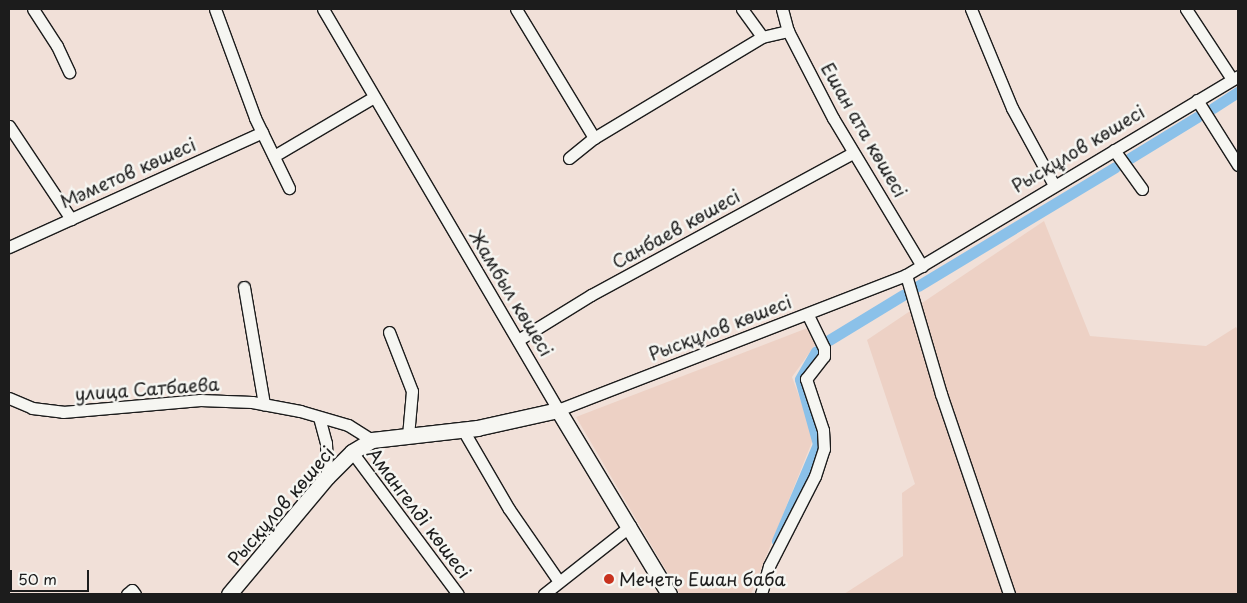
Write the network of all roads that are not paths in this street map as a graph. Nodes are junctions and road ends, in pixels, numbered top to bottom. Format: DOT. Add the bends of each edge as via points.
graph roads {
  1 [pos="32,9"];
  2 [pos="215,9"];
  3 [pos="323,9"];
  4 [pos="516,9"];
  5 [pos="742,9"];
  6 [pos="782,9"];
  7 [pos="970,9"];
  8 [pos="1186,9"];
  9 [pos="788,31"];
  10 [pos="762,37"];
  11 [pos="70,72"];
  12 [pos="1235,77"];
  13 [pos="374,97"];
  14 [pos="1197,100"];
  15 [pos="9,126"];
  16 [pos="262,132"];
  17 [pos="594,138"];
  18 [pos="1114,150"];
  19 [pos="853,153"];
  20 [pos="274,156"];
  21 [pos="569,158"];
  22 [pos="1238,165"];
  23 [pos="1054,185"];
  24 [pos="290,188"];
  25 [pos="1142,189"];
  26 [pos="71,219"];
  27 [pos="10,243"];
  28 [pos="922,266"];
  29 [pos="906,275"];
  30 [pos="244,287"];
  31 [pos="808,315"];
  32 [pos="389,332"];
  33 [pos="518,340"];
  34 [pos="9,398"];
  35 [pos="264,404"];
  36 [pos="558,410"];
  37 [pos="319,417"];
  38 [pos="463,430"];
  39 [pos="408,436"];
  40 [pos="372,440"];
  41 [pos="352,452"];
  42 [pos="327,477"];
  43 [pos="630,526"];
  44 [pos="558,580"];
  45 [pos="127,594"];
  46 [pos="135,594"];
  47 [pos="229,594"];
  48 [pos="458,594"];
  49 [pos="544,594"];
  50 [pos="668,594"];
  51 [pos="761,594"];
  52 [pos="1009,594"];
  1 -- 11 [label="street" via="58,46"];
  2 -- 16 [label="street"];
  3 -- 13 [label="street, Жамбыл көшесі"];
  4 -- 17 [label="street"];
  5 -- 10 [label="street"];
  6 -- 9 [label="street, Ешан ата көшесі"];
  7 -- 23 [label="street" via="1012,108"];
  8 -- 12 [label="street"];
  9 -- 10 [label="street"];
  9 -- 19 [label="street, Ешан ата көшесі"];
  10 -- 17 [label="street"];
  12 -- 14 [label="street, Рысқұлов көшесі"];
  13 -- 20 [label="street"];
  13 -- 33 [label="street, Жамбыл көшесі"];
  14 -- 18 [label="street, Рысқұлов көшесі"];
  14 -- 22 [label="street"];
  15 -- 26 [label="street"];
  16 -- 20 [label="street"];
  16 -- 26 [label="street, Мәметов көшесі"];
  17 -- 21 [label="street"];
  18 -- 23 [label="street, Рысқұлов көшесі"];
  18 -- 25 [label="street"];
  19 -- 28 [label="street, Ешан ата көшесі"];
  19 -- 33 [label="street, Санбаев көшесі" via="591,295"];
  20 -- 24 [label="street"];
  23 -- 28 [label="street, Рысқұлов көшесі"];
  26 -- 27 [label="street, Мәметов көшесі"];
  28 -- 29 [label="street, Рысқұлов көшесі"];
  29 -- 31 [label="street, Рысқұлов көшесі"];
  29 -- 52 [label="street" via="944,403"];
  30 -- 35 [label="street"];
  31 -- 36 [label="street, Рысқұлов көшесі"];
  31 -- 51 [label="street" via="824,348 824,356 806,380 823,430 824,449 800,508 769,566"];
  32 -- 39 [label="street" via="412,391"];
  33 -- 36 [label="street, Жамбыл көшесі"];
  34 -- 35 [label="street, улица Сатбаева" via="32,408 63,412 200,400"];
  35 -- 37 [label="street, улица Сатбаева"];
  36 -- 38 [label="main road, Рысқұлов көшесі"];
  36 -- 43 [label="main road, Жамбыл көшесі"];
  37 -- 40 [label="street, улица Сатбаева" via="348,425"];
  37 -- 42 [label="street" via="326,443"];
  38 -- 39 [label="main road, Рысқұлов көшесі"];
  38 -- 44 [label="street" via="513,516"];
  39 -- 40 [label="main road, Рысқұлов көшесі"];
  40 -- 41 [label="main road, Рысқұлов көшесі"];
  41 -- 42 [label="main road, Рысқұлов көшесі"];
  41 -- 48 [label="street, Амангелді көшесі"];
  42 -- 47 [label="main road, Рысқұлов көшесі"];
  43 -- 44 [label="street"];
  43 -- 50 [label="main road, Жамбыл көшесі"];
  44 -- 49 [label="street"];
  45 -- 46 [label="street" via="132,590"];
}
